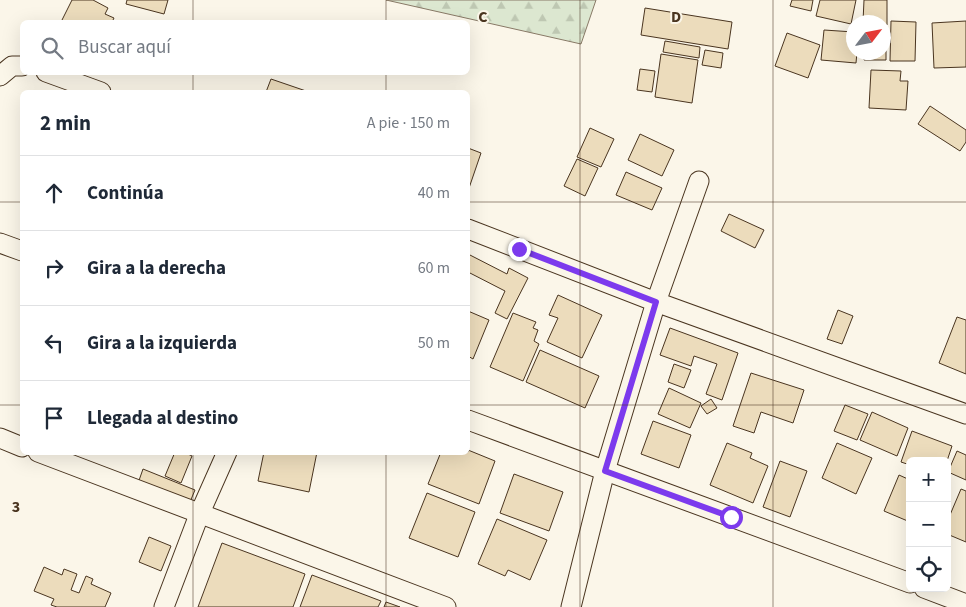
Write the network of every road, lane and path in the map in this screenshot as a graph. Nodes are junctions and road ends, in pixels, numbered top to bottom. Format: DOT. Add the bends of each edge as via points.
graph roads {
  1 [pos="20,66"];
  2 [pos="54,75"];
  3 [pos="0,76"];
  4 [pos="96,90"];
  5 [pos="699,181"];
  6 [pos="470,230"];
  7 [pos="0,243"];
  8 [pos="20,250"];
  9 [pos="656,302"];
  10 [pos="966,414"];
  11 [pos="470,421"];
  12 [pos="0,438"];
  13 [pos="20,446"];
  14 [pos="46,455"];
  15 [pos="226,455"];
  16 [pos="605,471"];
  17 [pos="199,515"];
  18 [pos="906,582"];
  19 [pos="934,592"];
  20 [pos="966,604"];
  21 [pos="164,607"];
  22 [pos="446,607"];
  23 [pos="571,607"];
  1 -- 3 [label="street" via="12,66"];
  2 -- 4 [label="street"];
  5 -- 9 [label="street"];
  6 -- 9 [label="street"];
  7 -- 8 [label="street"];
  9 -- 10 [label="street"];
  9 -- 16 [label="street"];
  11 -- 16 [label="street"];
  12 -- 13 [label="street"];
  14 -- 17 [label="street"];
  15 -- 17 [label="street"];
  16 -- 18 [label="street"];
  16 -- 23 [label="street"];
  17 -- 21 [label="street"];
  17 -- 22 [label="street"];
  19 -- 20 [label="street"];
}
